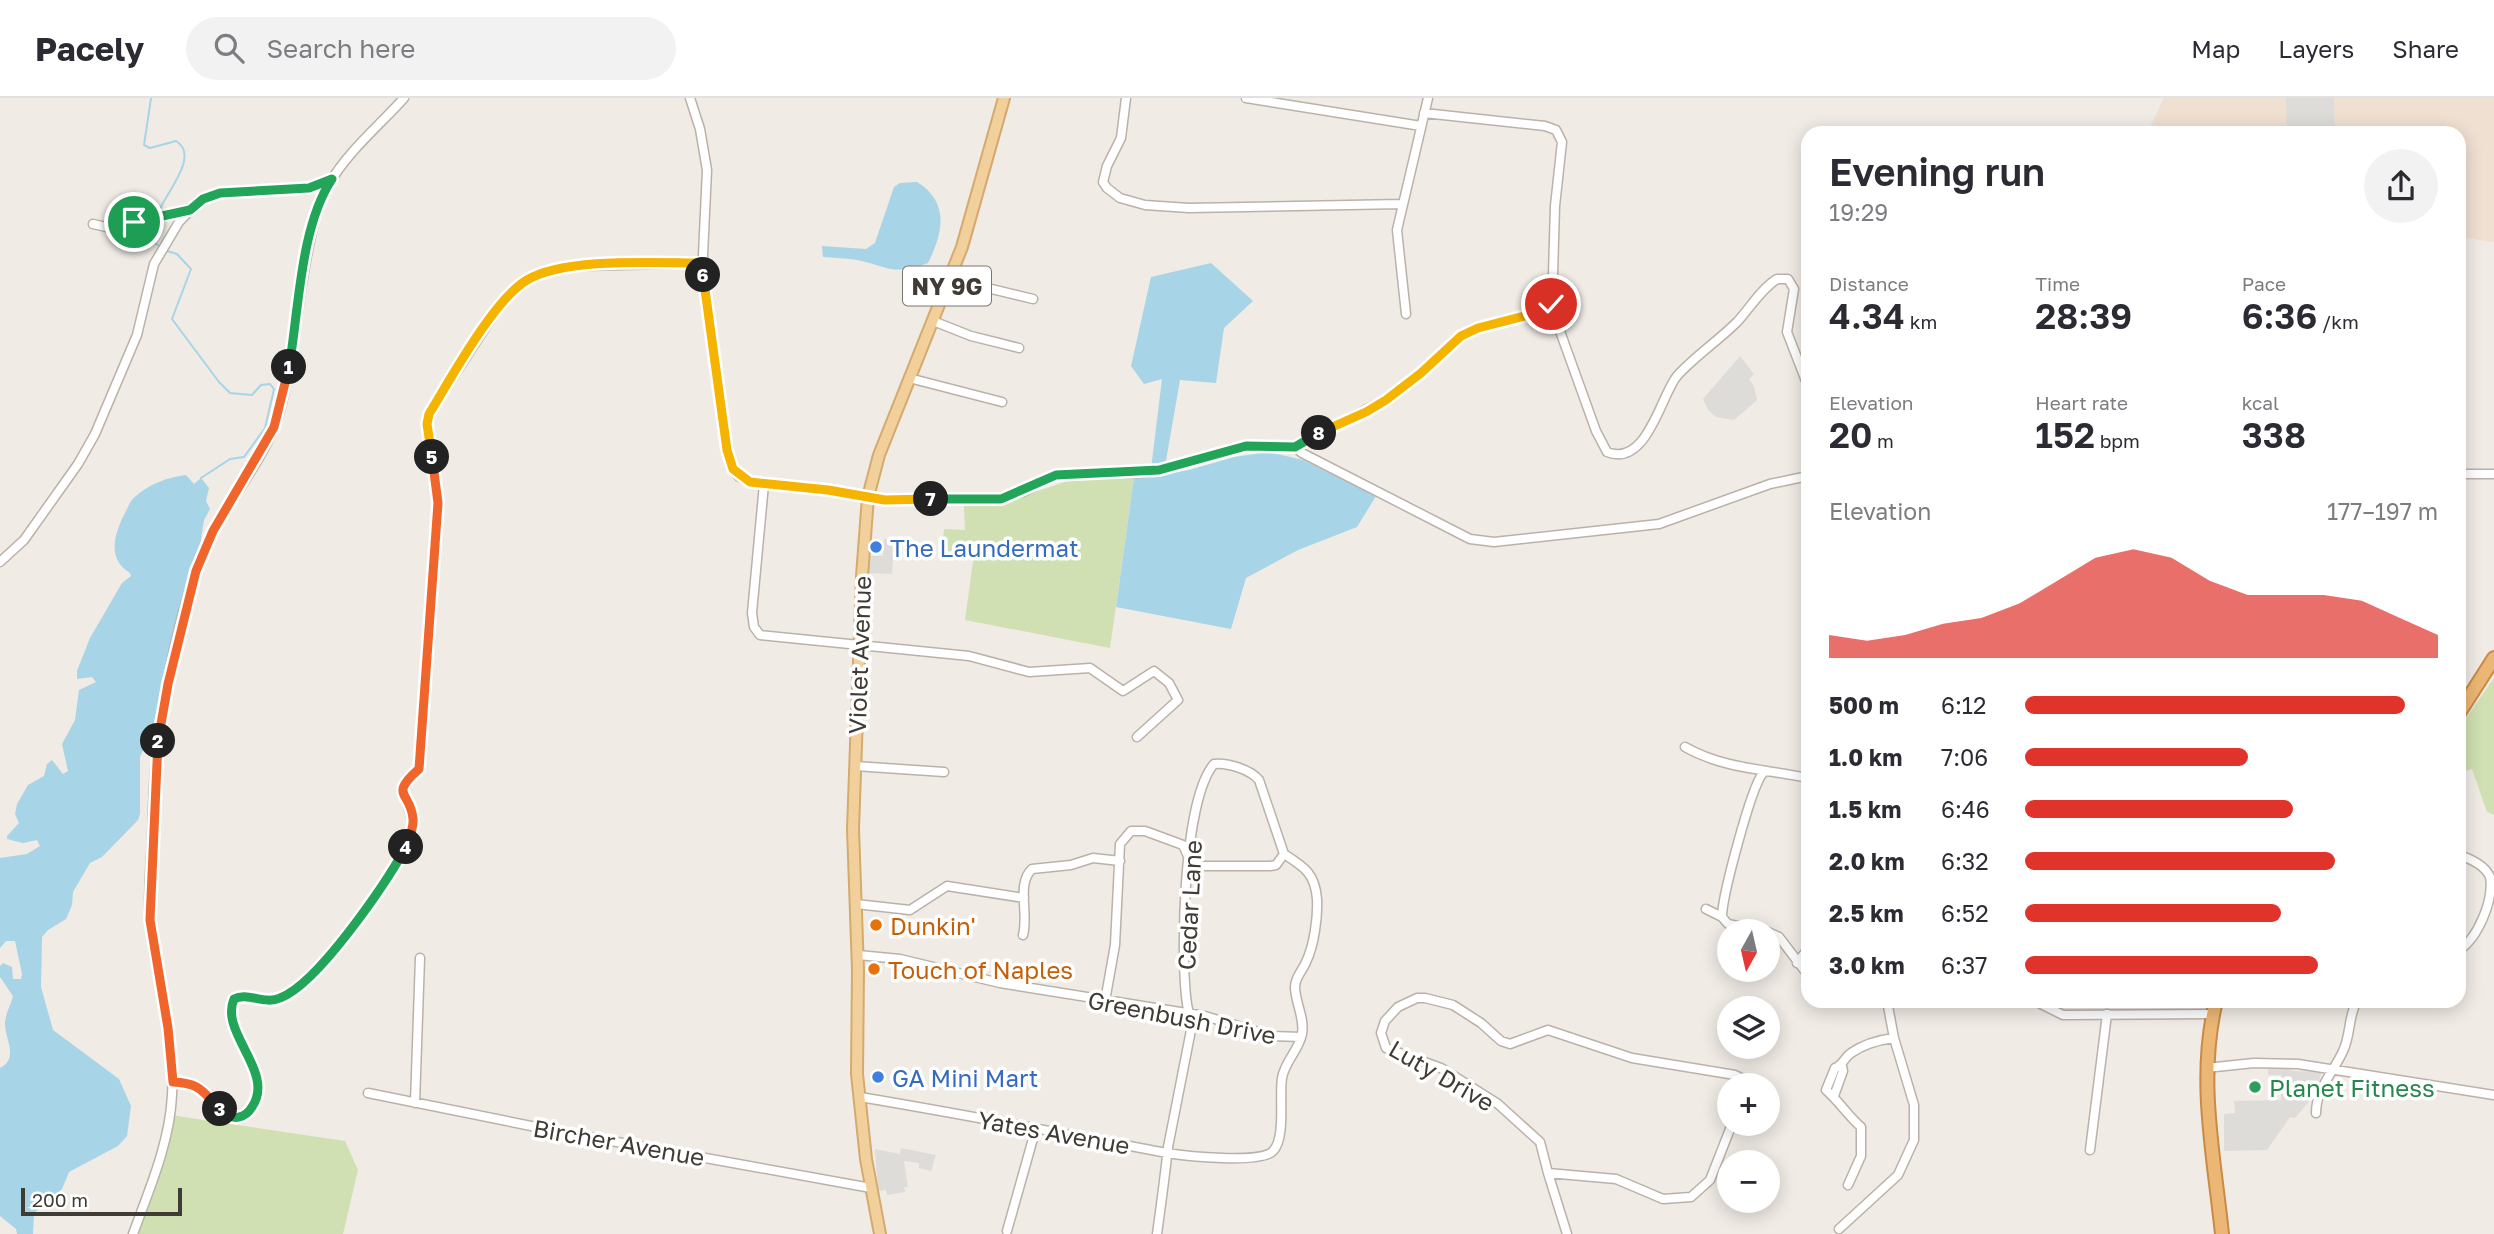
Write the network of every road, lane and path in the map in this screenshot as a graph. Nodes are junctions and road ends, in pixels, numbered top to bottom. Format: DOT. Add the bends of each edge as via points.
graph roads {
  1 [pos="404,98"];
  2 [pos="690,98"];
  3 [pos="1004,98"];
  4 [pos="1126,98"];
  5 [pos="1246,98"];
  6 [pos="1428,98"];
  7 [pos="1286,102"];
  8 [pos="1424,113"];
  9 [pos="1421,126"];
  10 [pos="332,179"];
  11 [pos="1401,204"];
  12 [pos="190,210"];
  13 [pos="93,224"];
  14 [pos="703,263"];
  15 [pos="950,279"];
  16 [pos="1033,299"];
  17 [pos="1552,309"];
  18 [pos="1406,314"];
  19 [pos="933,321"];
  20 [pos="1019,348"];
  21 [pos="1801,368"];
  22 [pos="909,378"];
  23 [pos="1002,402"];
  24 [pos="1295,447"];
  25 [pos="2466,474"];
  26 [pos="2494,474"];
  27 [pos="1801,477"];
  28 [pos="764,484"];
  29 [pos="868,497"];
  30 [pos="0,562"];
  31 [pos="860,645"];
  32 [pos="2494,658"];
  33 [pos="2466,702"];
  34 [pos="1138,737"];
  35 [pos="1685,747"];
  36 [pos="855,766"];
  37 [pos="944,772"];
  38 [pos="1763,773"];
  39 [pos="1801,777"];
  40 [pos="1188,853"];
  41 [pos="1284,854"];
  42 [pos="2466,859"];
  43 [pos="1120,861"];
  44 [pos="1024,898"];
  45 [pos="856,904"];
  46 [pos="1706,909"];
  47 [pos="1722,917"];
  48 [pos="1023,934"];
  49 [pos="1780,938"];
  50 [pos="2466,946"];
  51 [pos="858,955"];
  52 [pos="420,958"];
  53 [pos="1801,958"];
  54 [pos="1797,963"];
  55 [pos="1801,967"];
  56 [pos="1105,1001"];
  57 [pos="1888,1008"];
  58 [pos="2049,1008"];
  59 [pos="2199,1008"];
  60 [pos="2214,1008"];
  61 [pos="2355,1008"];
  62 [pos="1189,1013"];
  63 [pos="2107,1014"];
  64 [pos="1301,1037"];
  65 [pos="1894,1038"];
  66 [pos="2206,1068"];
  67 [pos="2332,1069"];
  68 [pos="1723,1073"];
  69 [pos="173,1082"];
  70 [pos="368,1093"];
  71 [pos="2494,1095"];
  72 [pos="860,1097"];
  73 [pos="415,1103"];
  74 [pos="2316,1113"];
  75 [pos="1036,1128"];
  76 [pos="1727,1136"];
  77 [pos="2090,1150"];
  78 [pos="1167,1153"];
  79 [pos="1548,1173"];
  80 [pos="1848,1185"];
  81 [pos="871,1188"];
  82 [pos="1839,1229"];
  83 [pos="1007,1231"];
  84 [pos="133,1234"];
  85 [pos="880,1234"];
  86 [pos="1157,1234"];
  87 [pos="1567,1234"];
  88 [pos="2222,1234"];
  1 -- 10 [label="street"];
  2 -- 14 [label="street" via="706,170"];
  3 -- 15 [label="main road, Violet Avenue / NY 9G"];
  4 -- 11 [label="street" via="1121,138 1104,182 1111,192 1132,203 1189,208"];
  5 -- 7 [label="street"];
  6 -- 8 [label="street"];
  7 -- 9 [label="street"];
  8 -- 9 [label="street"];
  8 -- 17 [label="street" via="1545,126 1558,132 1562,157 1555,206"];
  9 -- 11 [label="street"];
  10 -- 12 [label="street" via="309,188 220,193"];
  10 -- 69 [label="street" via="316,214 303,269 279,412 196,571 160,726 149,902"];
  11 -- 18 [label="street" via="1396,245"];
  12 -- 13 [label="street" via="106,227"];
  12 -- 30 [label="street" via="158,255 137,335 95,434 24,540"];
  14 -- 28 [label="street" via="711,349 730,461 742,478"];
  14 -- 69 [label="street" via="583,266 536,275 502,302 468,351 427,418 438,503 419,769 405,782 403,792 413,817 406,846 378,891 291,993 275,1000 234,999 231,1016 258,1083 257,1099 249,1111 231,1117 202,1089"];
  15 -- 16 [label="street"];
  15 -- 19 [label="main road, Violet Avenue / NY 9G"];
  17 -- 21 [label="street" via="1602,446 1611,453 1623,453 1645,437 1678,375 1777,279 1788,279 1794,289 1787,332"];
  17 -- 24 [label="street" via="1461,336 1386,400"];
  19 -- 20 [label="street"];
  19 -- 22 [label="main road, Violet Avenue / NY 9G"];
  22 -- 23 [label="street"];
  22 -- 29 [label="main road, Violet Avenue / NY 9G" via="878,455"];
  24 -- 27 [label="street" via="1470,539 1494,542 1659,524"];
  24 -- 29 [label="street" via="1246,446 1140,473 1056,475 1001,499"];
  25 -- 26 [label="street"];
  28 -- 29 [label="street"];
  28 -- 31 [label="street" via="752,613 757,632 767,637"];
  29 -- 31 [label="main road, Violet Avenue / NY 9G"];
  31 -- 34 [label="street" via="968,656 1028,672 1090,668 1123,691 1151,671 1158,672 1178,700"];
  31 -- 36 [label="main road, Violet Avenue / NY 9G"];
  32 -- 33 [label="highway"];
  35 -- 38 [label="street" via="1705,759"];
  36 -- 37 [label="street"];
  36 -- 45 [label="main road, Violet Avenue / NY 9G"];
  38 -- 39 [label="street"];
  38 -- 47 [label="street"];
  40 -- 41 [label="street" via="1196,866 1270,866"];
  40 -- 41 [label="street, Cedar Lane" via="1208,773 1218,763 1252,773 1259,780"];
  40 -- 43 [label="street" via="1183,845 1138,830 1123,838"];
  40 -- 62 [label="street, Cedar Lane" via="1184,968"];
  41 -- 64 [label="street" via="1310,874 1317,902 1307,961 1295,984"];
  42 -- 50 [label="street" via="2485,869 2492,891 2481,928"];
  43 -- 44 [label="street" via="1093,858 1070,866 1038,867 1026,877"];
  43 -- 56 [label="street" via="1115,946"];
  44 -- 45 [label="street" via="947,886 910,910"];
  44 -- 48 [label="street"];
  45 -- 51 [label="main road, Violet Avenue / NY 9G"];
  46 -- 47 [label="street"];
  49 -- 54 [label="street"];
  51 -- 56 [label="street, Greenbush Drive" via="900,959"];
  51 -- 72 [label="main road, Violet Avenue / NY 9G"];
  52 -- 73 [label="street"];
  53 -- 54 [label="street"];
  54 -- 55 [label="street"];
  56 -- 62 [label="street, Greenbush Drive"];
  57 -- 65 [label="street"];
  58 -- 63 [label="street" via="2063,1015"];
  59 -- 63 [label="street"];
  60 -- 66 [label="highway"];
  61 -- 67 [label="street" via="2343,1052"];
  62 -- 64 [label="street, Greenbush Drive" via="1271,1036"];
  62 -- 78 [label="street, Cedar Lane" via="1192,1025"];
  63 -- 77 [label="street"];
  64 -- 78 [label="street, Yates Avenue" via="1283,1073 1275,1150 1261,1157"];
  65 -- 80 [label="street" via="1864,1045 1848,1055 1842,1066 1835,1068 1826,1090 1861,1127 1861,1156"];
  65 -- 82 [label="street" via="1914,1105 1914,1140 1898,1175"];
  66 -- 67 [label="street" via="2269,1063"];
  66 -- 88 [label="highway"];
  67 -- 71 [label="street"];
  67 -- 74 [label="street"];
  68 -- 79 [label="street, Luty Drive" via="1633,1058 1548,1030 1510,1044 1453,1005 1425,998 1390,1014 1381,1033 1386,1048 1441,1068 1497,1104 1540,1142"];
  69 -- 84 [label="street" via="165,1135"];
  70 -- 73 [label="street, Bircher Avenue"];
  72 -- 75 [label="street, Yates Avenue"];
  72 -- 81 [label="main road, Violet Avenue / NY 9G"];
  73 -- 81 [label="street, Bircher Avenue"];
  75 -- 78 [label="street, Yates Avenue"];
  75 -- 83 [label="street"];
  76 -- 79 [label="street" via="1710,1180 1691,1196 1663,1199 1616,1179"];
  78 -- 86 [label="street"];
  79 -- 87 [label="street, Luty Drive"];
  81 -- 85 [label="main road, Violet Avenue / NY 9G"];
}
